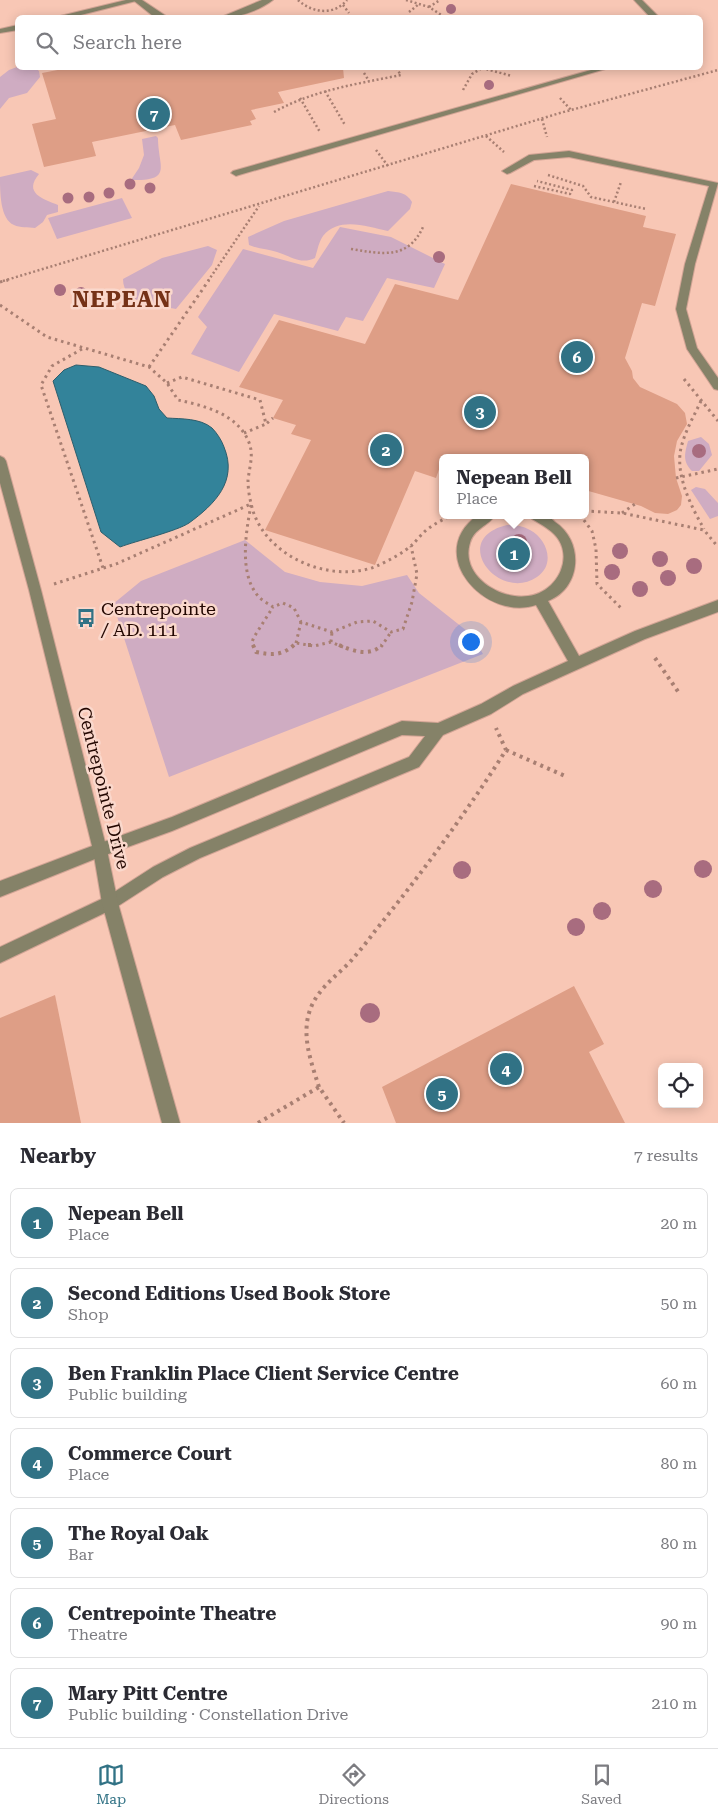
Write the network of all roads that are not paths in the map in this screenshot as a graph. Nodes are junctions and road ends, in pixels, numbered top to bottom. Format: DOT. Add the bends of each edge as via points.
graph roads {
  1 [pos="136,0"];
  2 [pos="269,0"];
  3 [pos="638,0"];
  4 [pos="112,3"];
  5 [pos="67,15"];
  6 [pos="158,15"];
  7 [pos="233,15"];
  8 [pos="653,15"];
  9 [pos="15,28"];
  10 [pos="0,31"];
  11 [pos="598,70"];
  12 [pos="507,170"];
  13 [pos="236,173"];
  14 [pos="718,386"];
  15 [pos="0,461"];
  16 [pos="481,519"];
  17 [pos="544,519"];
  18 [pos="540,599"];
  19 [pos="718,606"];
  20 [pos="576,663"];
  21 [pos="438,730"];
  22 [pos="100,850"];
  23 [pos="0,888"];
  24 [pos="110,903"];
  25 [pos="0,955"];
  26 [pos="171,1123"];
  1 -- 4 [label="street"];
  1 -- 6 [label="street"];
  2 -- 7 [label="street"];
  3 -- 8 [label="street"];
  4 -- 5 [label="street"];
  9 -- 10 [label="street"];
  11 -- 13 [label="street"];
  12 -- 14 [label="street" via="532,157 569,154 714,184 690,264 681,309 692,349"];
  15 -- 22 [label="street, Centrepointe Drive"];
  16 -- 18 [label="street" via="470,528 464,541 462,555 466,570 489,594 523,602"];
  17 -- 18 [label="street" via="560,532 568,546 571,562 566,578 556,591"];
  18 -- 20 [label="street"];
  19 -- 20 [label="street"];
  20 -- 21 [label="street"];
  21 -- 22 [label="street" via="402,728 172,824"];
  21 -- 24 [label="street" via="414,762 195,854 158,872"];
  22 -- 23 [label="street"];
  22 -- 24 [label="street, Centrepointe Drive"];
  24 -- 25 [label="street"];
  24 -- 26 [label="street, Centrepointe Drive"];
}
